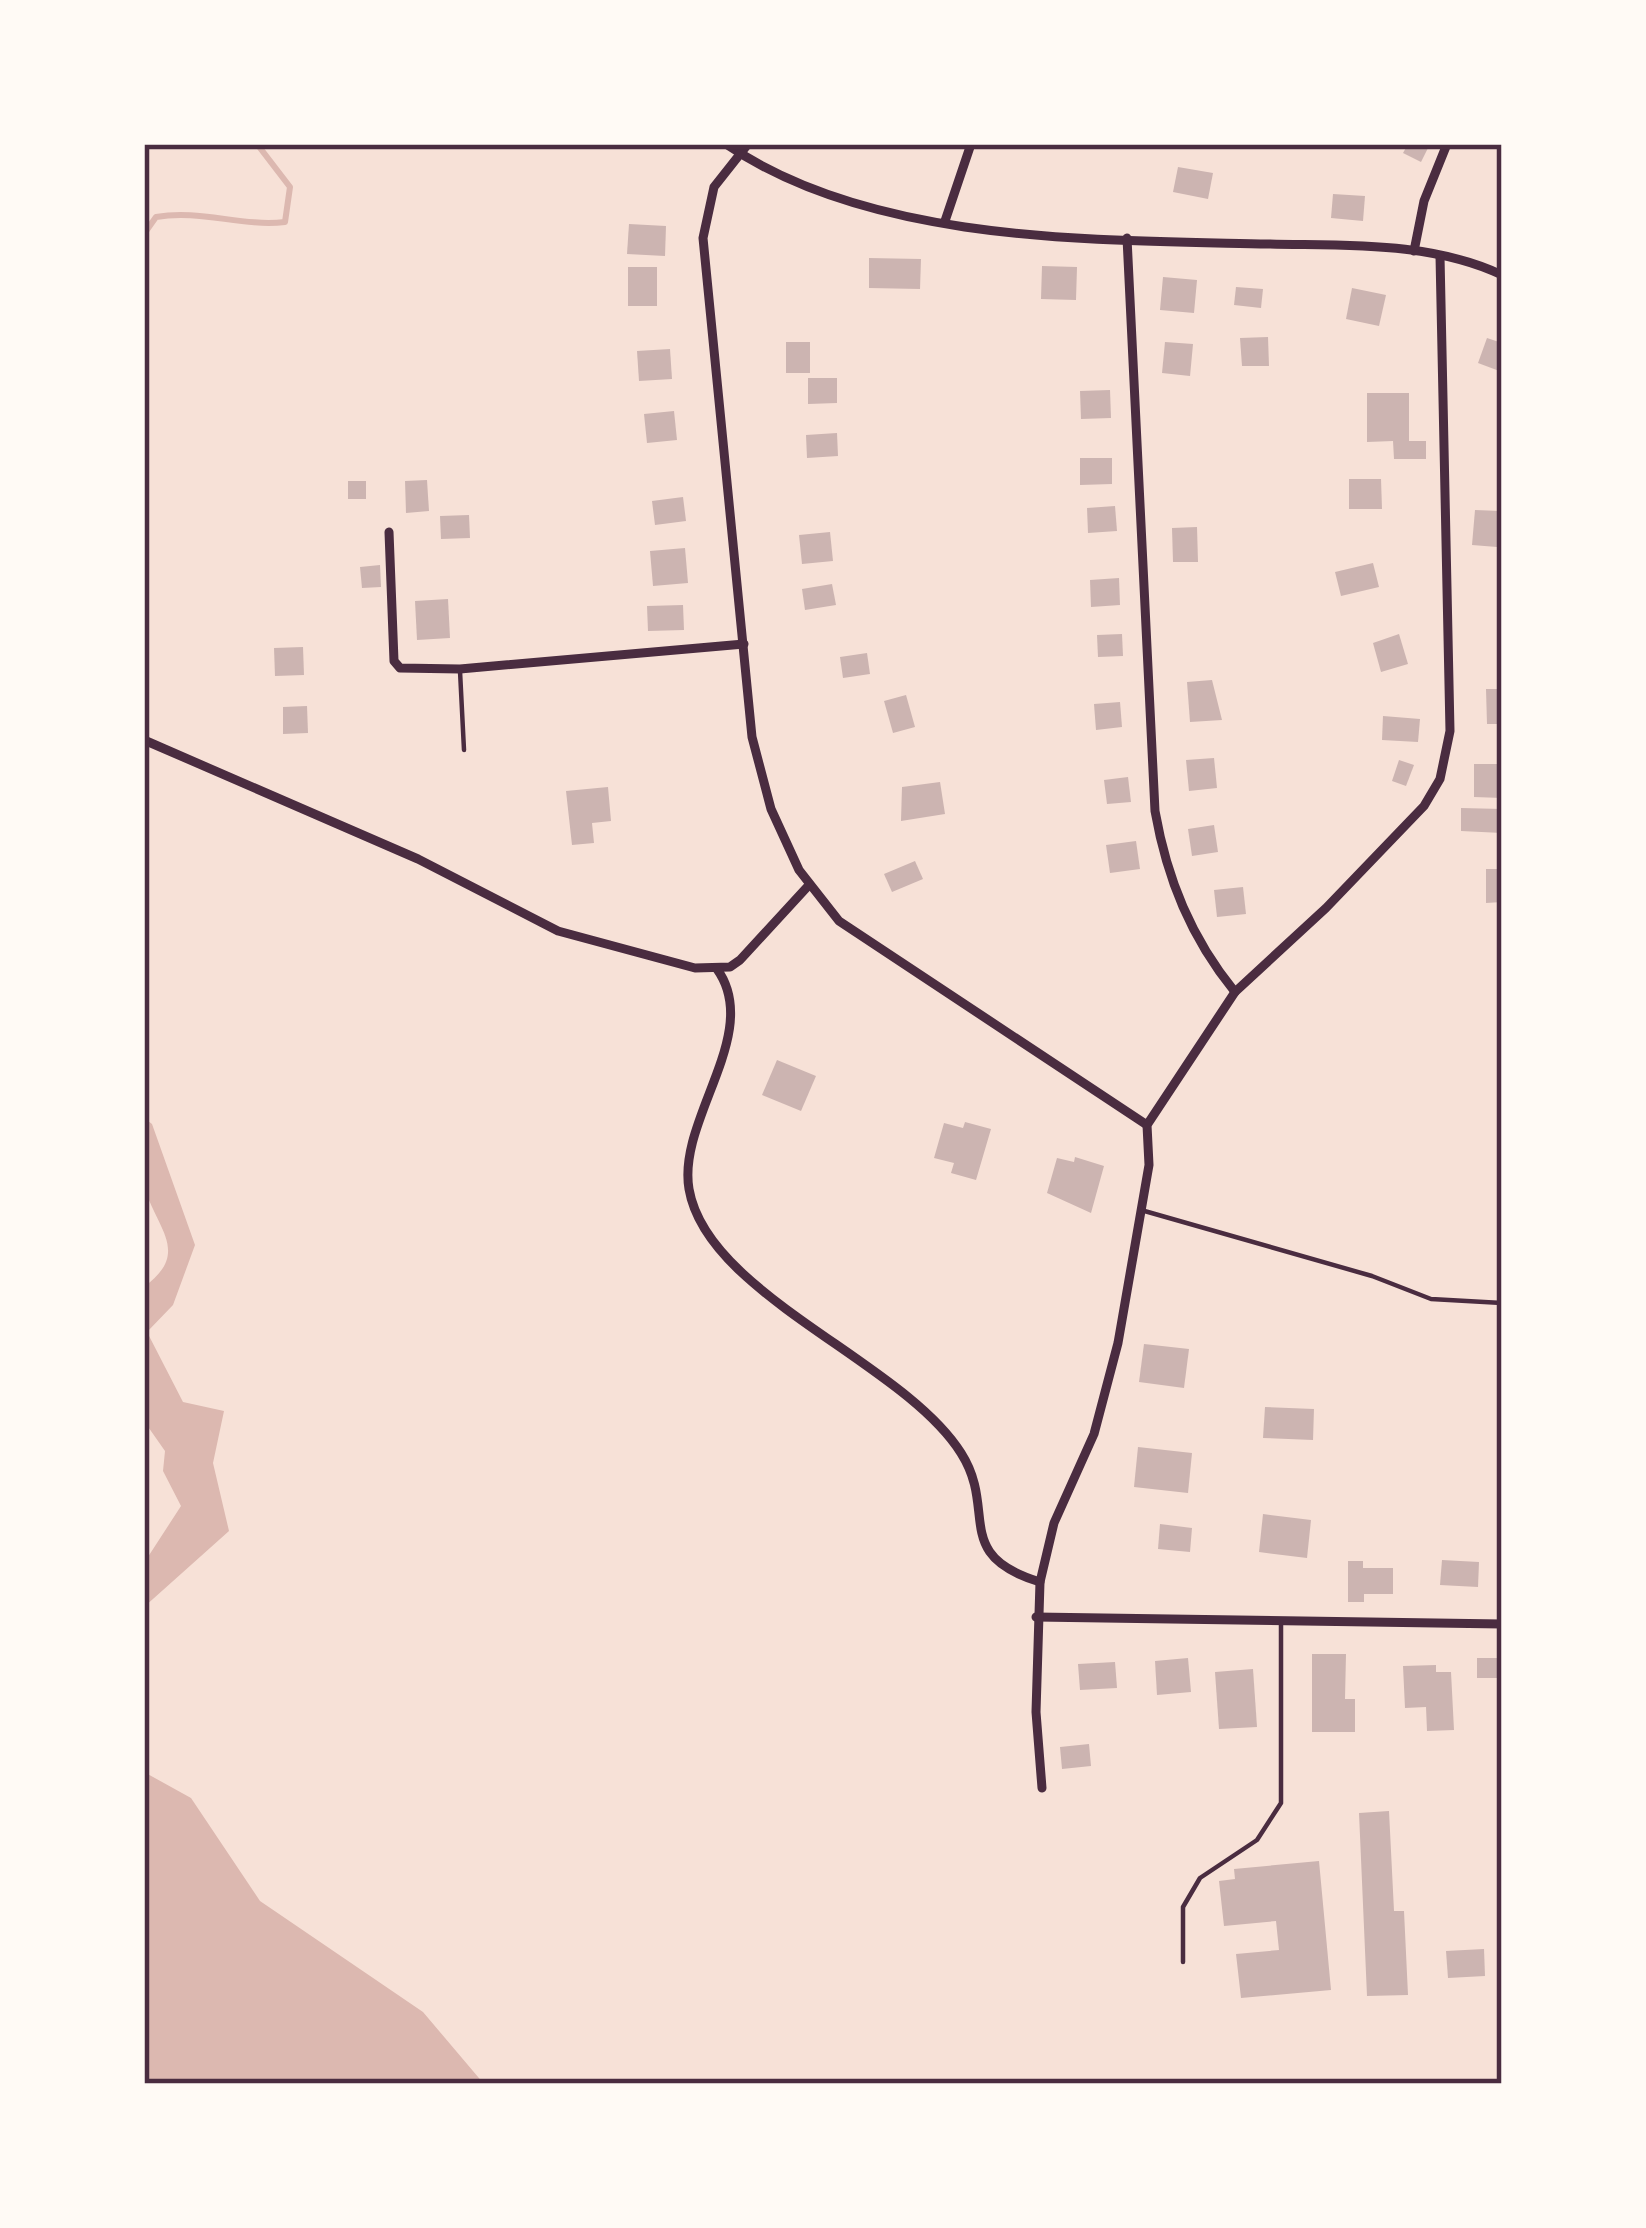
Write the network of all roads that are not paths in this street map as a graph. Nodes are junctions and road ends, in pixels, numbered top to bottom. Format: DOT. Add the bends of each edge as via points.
graph roads {
  1 [pos="727,144"];
  2 [pos="970,144"];
  3 [pos="1447,144"];
  4 [pos="745,149"];
  5 [pos="945,221"];
  6 [pos="1127,238"];
  7 [pos="1414,251"];
  8 [pos="1441,256"];
  9 [pos="1502,275"];
  10 [pos="389,532"];
  11 [pos="744,644"];
  12 [pos="460,669"];
  13 [pos="144,740"];
  14 [pos="464,750"];
  15 [pos="809,885"];
  16 [pos="717,969"];
  17 [pos="1235,992"];
  18 [pos="1147,1125"];
  19 [pos="1141,1210"];
  20 [pos="1502,1303"];
  21 [pos="1040,1582"];
  22 [pos="1036,1617"];
  23 [pos="1281,1620"];
  24 [pos="1502,1624"];
  25 [pos="1042,1788"];
  26 [pos="1183,1962"];
  1 -- 4 [label="street"];
  2 -- 5 [label="street"];
  3 -- 7 [label="street"];
  4 -- 5 [label="street" via="777,176 842,200"];
  4 -- 11 [label="street" via="715,187 703,238"];
  5 -- 6 [label="street"];
  6 -- 7 [label="street"];
  6 -- 17 [label="street" via="1155,811 1168,875 1193,932"];
  7 -- 8 [label="street"];
  8 -- 9 [label="street"];
  8 -- 17 [label="street" via="1450,731 1440,779 1326,908"];
  10 -- 12 [label="street" via="394,661 416,671"];
  11 -- 12 [label="street"];
  11 -- 15 [label="street" via="759,772"];
  12 -- 14 [label="lane"];
  13 -- 16 [label="street" via="418,859 558,932"];
  15 -- 16 [label="street" via="740,960"];
  15 -- 18 [label="street" via="855,934"];
  16 -- 21 [label="street" via="728,985 724,1048 688,1155 698,1226 762,1287 943,1429 969,1466 992,1557 1007,1572"];
  17 -- 18 [label="street"];
  18 -- 19 [label="street"];
  19 -- 20 [label="lane" via="1431,1299"];
  19 -- 21 [label="street" via="1105,1397 1054,1522"];
  21 -- 22 [label="street"];
  22 -- 23 [label="street"];
  22 -- 25 [label="street"];
  23 -- 24 [label="street"];
  23 -- 26 [label="lane" via="1281,1804 1257,1840 1200,1878 1183,1907"];
}
